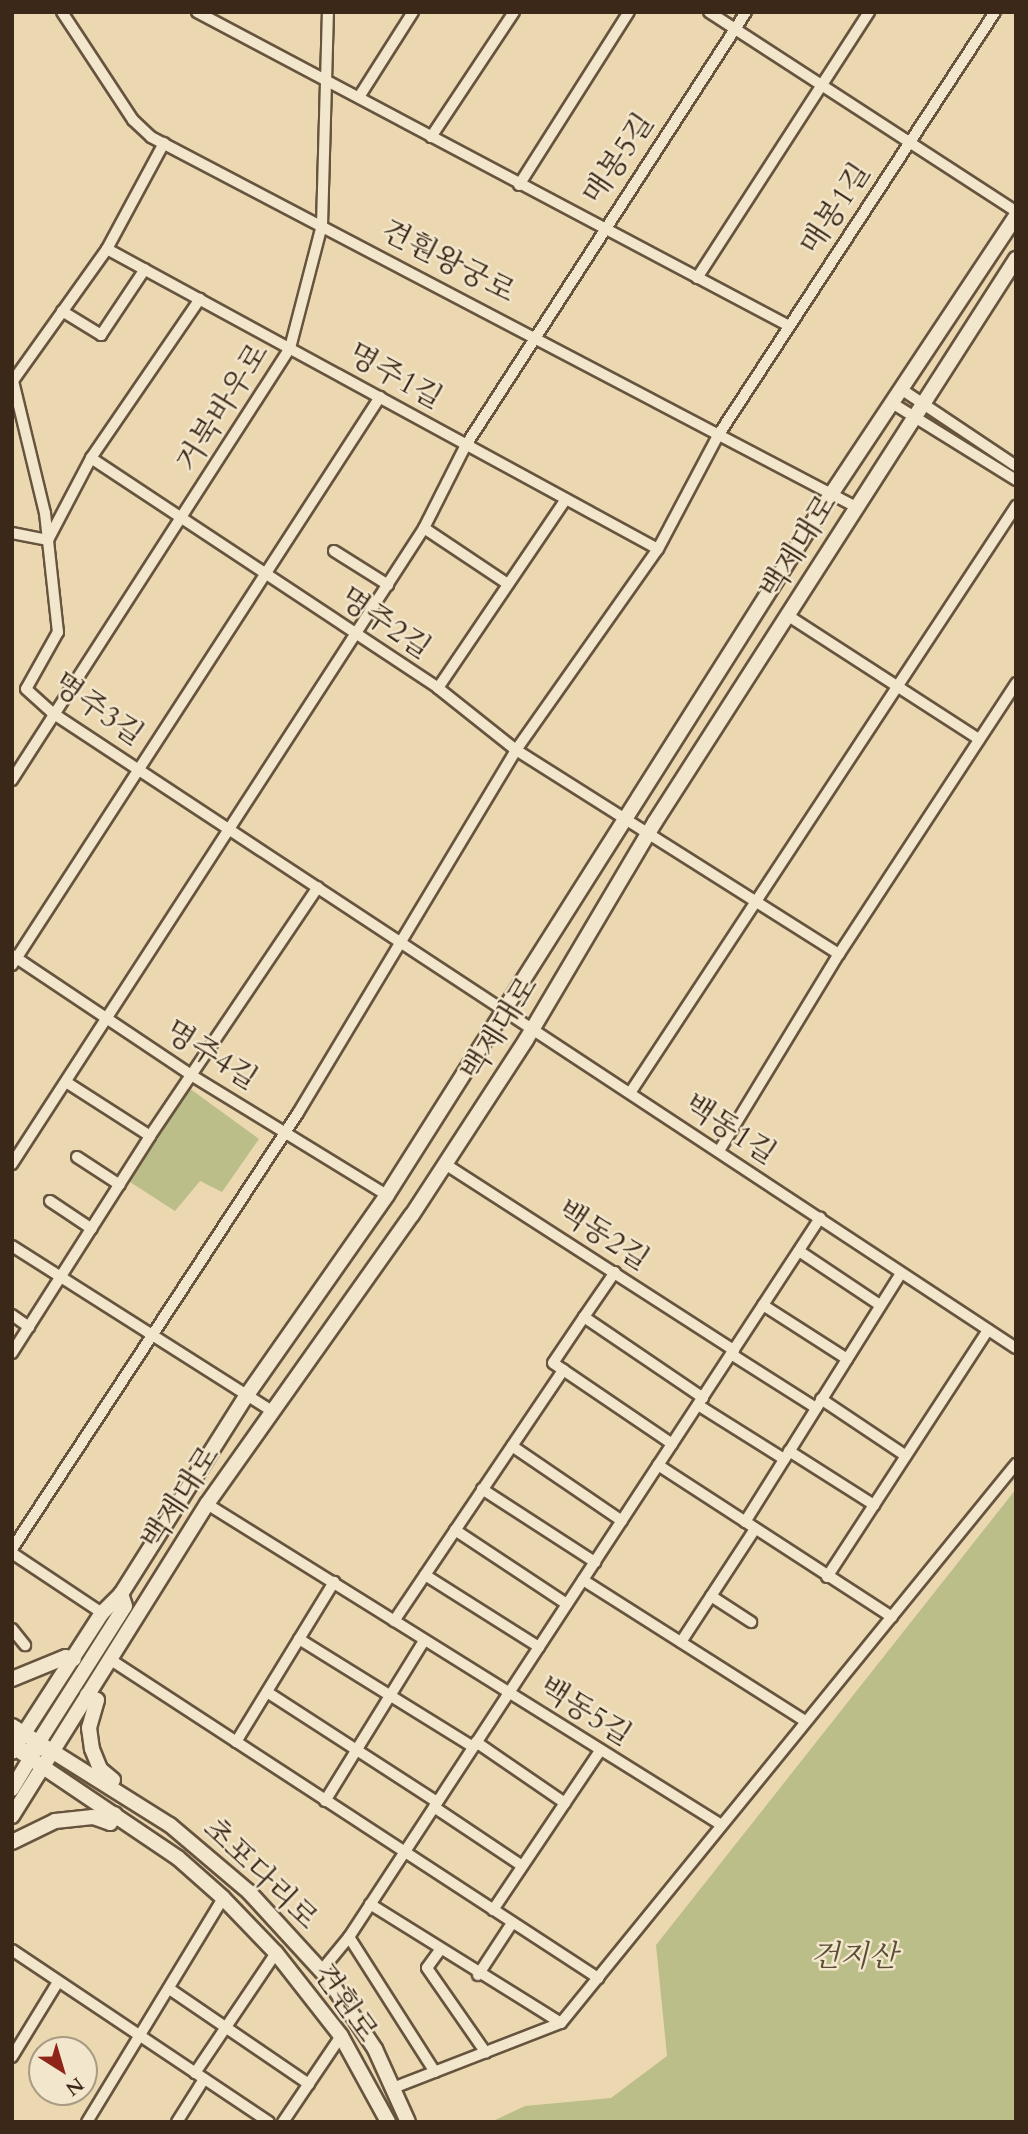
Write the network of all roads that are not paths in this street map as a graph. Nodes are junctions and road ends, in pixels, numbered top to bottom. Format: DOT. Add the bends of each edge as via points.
graph roads {
  1 [pos="62,12"];
  2 [pos="197,12"];
  3 [pos="328,12"];
  4 [pos="413,12"];
  5 [pos="514,12"];
  6 [pos="629,12"];
  7 [pos="709,12"];
  8 [pos="746,12"];
  9 [pos="869,12"];
  10 [pos="995,12"];
  11 [pos="735,29"];
  12 [pos="326,79"];
  13 [pos="821,85"];
  14 [pos="359,97"];
  15 [pos="431,136"];
  16 [pos="909,142"];
  17 [pos="164,143"];
  18 [pos="519,185"];
  19 [pos="1016,214"];
  20 [pos="322,225"];
  21 [pos="602,229"];
  22 [pos="107,249"];
  23 [pos="1016,259"];
  24 [pos="145,269"];
  25 [pos="697,278"];
  26 [pos="200,299"];
  27 [pos="62,311"];
  28 [pos="789,326"];
  29 [pos="534,335"];
  30 [pos="290,348"];
  31 [pos="901,389"];
  32 [pos="380,397"];
  33 [pos="892,403"];
  34 [pos="918,410"];
  35 [pos="719,434"];
  36 [pos="466,444"];
  37 [pos="91,458"];
  38 [pos="1016,466"];
  39 [pos="1016,480"];
  40 [pos="831,494"];
  41 [pos="566,499"];
  42 [pos="1016,506"];
  43 [pos="856,507"];
  44 [pos="182,519"];
  45 [pos="424,528"];
  46 [pos="12,533"];
  47 [pos="48,540"];
  48 [pos="658,549"];
  49 [pos="334,551"];
  50 [pos="267,575"];
  51 [pos="508,584"];
  52 [pos="388,585"];
  53 [pos="787,615"];
  54 [pos="356,634"];
  55 [pos="1016,682"];
  56 [pos="898,687"];
  57 [pos="438,688"];
  58 [pos="54,714"];
  59 [pos="979,739"];
  60 [pos="516,750"];
  61 [pos="139,769"];
  62 [pos="12,780"];
  63 [pos="625,821"];
  64 [pos="229,828"];
  65 [pos="647,835"];
  66 [pos="318,887"];
  67 [pos="756,903"];
  68 [pos="403,943"];
  69 [pos="839,954"];
  70 [pos="14,959"];
  71 [pos="505,1011"];
  72 [pos="109,1021"];
  73 [pos="532,1029"];
  74 [pos="191,1075"];
  75 [pos="66,1082"];
  76 [pos="630,1093"];
  77 [pos="286,1130"];
  78 [pos="150,1136"];
  79 [pos="719,1151"];
  80 [pos="77,1157"];
  81 [pos="12,1164"];
  82 [pos="445,1164"];
  83 [pos="120,1185"];
  84 [pos="387,1195"];
  85 [pos="50,1201"];
  86 [pos="820,1218"];
  87 [pos="92,1228"];
  88 [pos="12,1246"];
  89 [pos="799,1251"];
  90 [pos="615,1272"];
  91 [pos="901,1273"];
  92 [pos="61,1278"];
  93 [pos="763,1305"];
  94 [pos="880,1306"];
  95 [pos="12,1315"];
  96 [pos="583,1317"];
  97 [pos="29,1327"];
  98 [pos="988,1330"];
  99 [pos="151,1335"];
  100 [pos="1016,1348"];
  101 [pos="733,1352"];
  102 [pos="12,1353"];
  103 [pos="847,1359"];
  104 [pos="563,1370"];
  105 [pos="247,1395"];
  106 [pos="700,1401"];
  107 [pos="818,1404"];
  108 [pos="270,1410"];
  109 [pos="672,1444"];
  110 [pos="512,1446"];
  111 [pos="787,1455"];
  112 [pos="906,1456"];
  113 [pos="1016,1464"];
  114 [pos="658,1465"];
  115 [pos="482,1489"];
  116 [pos="207,1504"];
  117 [pos="874,1505"];
  118 [pos="622,1521"];
  119 [pos="745,1522"];
  120 [pos="755,1529"];
  121 [pos="455,1530"];
  122 [pos="12,1551"];
  123 [pos="594,1562"];
  124 [pos="425,1574"];
  125 [pos="827,1577"];
  126 [pos="583,1580"];
  127 [pos="334,1582"];
  128 [pos="121,1594"];
  129 [pos="711,1596"];
  130 [pos="567,1604"];
  131 [pos="102,1614"];
  132 [pos="891,1617"];
  133 [pos="394,1621"];
  134 [pos="751,1622"];
  135 [pos="12,1629"];
  136 [pos="299,1639"];
  137 [pos="424,1641"];
  138 [pos="681,1642"];
  139 [pos="25,1645"];
  140 [pos="539,1647"];
  141 [pos="74,1659"];
  142 [pos="111,1660"];
  143 [pos="12,1679"];
  144 [pos="267,1692"];
  145 [pos="509,1693"];
  146 [pos="87,1695"];
  147 [pos="390,1695"];
  148 [pos="805,1721"];
  149 [pos="19,1730"];
  150 [pos="236,1742"];
  151 [pos="475,1745"];
  152 [pos="44,1747"];
  153 [pos="13,1749"];
  154 [pos="356,1750"];
  155 [pos="600,1751"];
  156 [pos="35,1763"];
  157 [pos="12,1789"];
  158 [pos="116,1789"];
  159 [pos="325,1801"];
  160 [pos="565,1803"];
  161 [pos="436,1805"];
  162 [pos="116,1815"];
  163 [pos="12,1816"];
  164 [pos="720,1824"];
  165 [pos="12,1842"];
  166 [pos="404,1852"];
  167 [pos="522,1866"];
  168 [pos="223,1898"];
  169 [pos="370,1904"];
  170 [pos="493,1910"];
  171 [pos="512,1923"];
  172 [pos="349,1937"];
  173 [pos="12,1950"];
  174 [pos="440,1950"];
  175 [pos="276,1953"];
  176 [pos="321,1971"];
  177 [pos="478,1975"];
  178 [pos="598,1978"];
  179 [pos="58,1982"];
  180 [pos="170,1990"];
  181 [pos="561,2023"];
  182 [pos="227,2028"];
  183 [pos="138,2036"];
  184 [pos="341,2036"];
  185 [pos="486,2053"];
  186 [pos="12,2057"];
  187 [pos="435,2072"];
  188 [pos="200,2076"];
  189 [pos="309,2084"];
  190 [pos="393,2088"];
  191 [pos="87,2122"];
  192 [pos="177,2122"];
  193 [pos="269,2122"];
  194 [pos="283,2122"];
  195 [pos="387,2122"];
  196 [pos="408,2122"];
  1 -- 17 [label="street, 견훤왕궁로" via="133,120"];
  2 -- 12 [label="street"];
  3 -- 12 [label="street, 거북바우로"];
  4 -- 14 [label="street"];
  5 -- 15 [label="street"];
  6 -- 18 [label="street"];
  7 -- 11 [label="street"];
  8 -- 11 [label="street, 매봉5길"];
  9 -- 13 [label="street"];
  10 -- 16 [label="street, 매봉1길"];
  11 -- 13 [label="street"];
  11 -- 21 [label="street, 매봉5길"];
  12 -- 14 [label="street"];
  12 -- 20 [label="street, 거북바우로"];
  13 -- 16 [label="street"];
  13 -- 25 [label="street"];
  14 -- 15 [label="street"];
  15 -- 18 [label="street"];
  16 -- 19 [label="street"];
  16 -- 28 [label="street, 매봉1길"];
  17 -- 20 [label="street, 견훤왕궁로"];
  17 -- 22 [label="street, 명주3길"];
  18 -- 21 [label="street"];
  19 -- 31 [label="street, 백제대로"];
  20 -- 29 [label="street, 견훤왕궁로"];
  20 -- 30 [label="street, 거북바우로"];
  21 -- 25 [label="street"];
  21 -- 29 [label="street, 매봉5길"];
  22 -- 24 [label="street, 명주1길"];
  22 -- 27 [label="street, 명주3길"];
  23 -- 34 [label="street, 백제대로"];
  24 -- 26 [label="street, 명주1길"];
  24 -- 27 [label="street" via="101,335"];
  25 -- 28 [label="street"];
  26 -- 30 [label="street, 명주1길"];
  26 -- 37 [label="street"];
  27 -- 47 [label="street, 명주3길" via="12,381"];
  28 -- 35 [label="street, 매봉1길"];
  29 -- 35 [label="street, 견훤왕궁로"];
  29 -- 36 [label="street, 매봉5길"];
  30 -- 32 [label="street, 명주1길"];
  30 -- 44 [label="street, 거북바우로"];
  31 -- 33 [label="street, 백제대로"];
  31 -- 34 [label="street"];
  32 -- 36 [label="street, 명주1길"];
  32 -- 50 [label="street"];
  33 -- 34 [label="street"];
  33 -- 40 [label="street, 백제대로"];
  34 -- 38 [label="street"];
  34 -- 39 [label="street"];
  34 -- 43 [label="street, 백제대로"];
  35 -- 40 [label="street, 견훤왕궁로"];
  35 -- 48 [label="street, 매봉1길"];
  36 -- 41 [label="street, 명주1길"];
  36 -- 45 [label="street, 매봉5길"];
  37 -- 44 [label="street, 명주2길"];
  37 -- 47 [label="street"];
  40 -- 43 [label="street, 견훤왕궁로"];
  40 -- 63 [label="street, 백제대로"];
  41 -- 48 [label="street, 명주1길"];
  41 -- 51 [label="street"];
  42 -- 56 [label="street"];
  43 -- 53 [label="street, 백제대로"];
  44 -- 50 [label="street, 명주2길"];
  44 -- 58 [label="street, 거북바우로"];
  45 -- 51 [label="street"];
  45 -- 52 [label="street, 매봉5길"];
  46 -- 47 [label="street"];
  47 -- 58 [label="street, 명주3길" via="58,632 26,689"];
  48 -- 60 [label="street, 매봉1길"];
  49 -- 52 [label="street"];
  50 -- 54 [label="street, 명주2길"];
  50 -- 61 [label="street"];
  51 -- 57 [label="street"];
  52 -- 54 [label="street, 매봉5길"];
  53 -- 56 [label="street"];
  53 -- 65 [label="street, 백제대로"];
  54 -- 57 [label="street, 명주2길"];
  54 -- 64 [label="street, 매봉5길"];
  55 -- 59 [label="street"];
  56 -- 59 [label="street"];
  56 -- 67 [label="street"];
  57 -- 60 [label="street, 명주2길"];
  58 -- 61 [label="street, 명주3길"];
  58 -- 62 [label="street, 거북바우로"];
  59 -- 69 [label="street"];
  60 -- 63 [label="street, 명주2길"];
  60 -- 68 [label="street, 매봉1길"];
  61 -- 64 [label="street, 명주3길"];
  61 -- 70 [label="street"];
  63 -- 65 [label="street, 명주2길"];
  63 -- 71 [label="street, 백제대로"];
  64 -- 66 [label="street, 명주3길"];
  64 -- 72 [label="street, 매봉5길"];
  65 -- 67 [label="street, 명주2길"];
  65 -- 73 [label="street, 백제대로"];
  66 -- 68 [label="street, 명주3길"];
  66 -- 74 [label="street"];
  67 -- 69 [label="street, 명주2길"];
  67 -- 76 [label="street"];
  68 -- 71 [label="street, 명주3길"];
  68 -- 77 [label="street, 매봉1길"];
  69 -- 79 [label="street"];
  70 -- 72 [label="street, 명주4길"];
  71 -- 73 [label="street, 명주3길"];
  71 -- 84 [label="street, 백제대로"];
  72 -- 74 [label="street, 명주4길"];
  72 -- 75 [label="street, 매봉5길"];
  73 -- 76 [label="street, 백동1길"];
  73 -- 82 [label="street, 백제대로"];
  74 -- 77 [label="street, 명주4길"];
  74 -- 78 [label="street"];
  75 -- 78 [label="street"];
  75 -- 81 [label="street, 매봉5길"];
  76 -- 79 [label="street, 백동1길"];
  77 -- 84 [label="street, 명주4길"];
  77 -- 99 [label="street, 매봉1길"];
  78 -- 83 [label="street"];
  79 -- 86 [label="street, 백동1길"];
  80 -- 83 [label="street"];
  82 -- 90 [label="street, 백동2길"];
  82 -- 108 [label="street, 백제대로"];
  83 -- 87 [label="street"];
  84 -- 105 [label="street, 백제대로"];
  85 -- 87 [label="street"];
  86 -- 89 [label="street"];
  86 -- 91 [label="street, 백동1길"];
  87 -- 92 [label="street"];
  88 -- 92 [label="street"];
  89 -- 93 [label="street"];
  89 -- 94 [label="street"];
  90 -- 96 [label="street"];
  90 -- 101 [label="street, 백동2길"];
  91 -- 94 [label="street"];
  91 -- 98 [label="street, 백동1길"];
  92 -- 97 [label="street"];
  92 -- 99 [label="street"];
  93 -- 101 [label="street"];
  93 -- 103 [label="street"];
  94 -- 103 [label="street"];
  95 -- 97 [label="street"];
  96 -- 104 [label="street" via="553,1363"];
  96 -- 106 [label="street"];
  97 -- 102 [label="street"];
  98 -- 100 [label="street, 백동1길"];
  98 -- 112 [label="street"];
  99 -- 105 [label="street"];
  99 -- 122 [label="street, 매봉1길"];
  101 -- 106 [label="street"];
  101 -- 107 [label="street, 백동2길"];
  103 -- 107 [label="street"];
  104 -- 109 [label="street"];
  104 -- 110 [label="street"];
  105 -- 108 [label="street"];
  105 -- 128 [label="street, 백제대로"];
  106 -- 109 [label="street"];
  106 -- 111 [label="street"];
  107 -- 111 [label="street"];
  107 -- 112 [label="street"];
  108 -- 116 [label="street, 백제대로"];
  109 -- 114 [label="street"];
  110 -- 115 [label="street"];
  110 -- 118 [label="street"];
  111 -- 117 [label="street"];
  111 -- 119 [label="street"];
  112 -- 117 [label="street"];
  113 -- 132 [label="street"];
  114 -- 118 [label="street"];
  114 -- 119 [label="street"];
  115 -- 121 [label="street"];
  115 -- 123 [label="street"];
  116 -- 127 [label="street, 백동5길"];
  116 -- 142 [label="street, 백제대로"];
  117 -- 125 [label="street"];
  118 -- 123 [label="street"];
  119 -- 120 [label="street"];
  120 -- 125 [label="street"];
  120 -- 129 [label="street"];
  121 -- 124 [label="street"];
  121 -- 130 [label="street"];
  122 -- 131 [label="street"];
  123 -- 126 [label="street"];
  124 -- 133 [label="street"];
  124 -- 140 [label="street"];
  125 -- 132 [label="street"];
  126 -- 130 [label="street"];
  126 -- 138 [label="street"];
  127 -- 133 [label="street, 백동5길"];
  127 -- 136 [label="street"];
  128 -- 131 [label="street, 백제대로"];
  128 -- 152 [label="street" via="125,1606"];
  129 -- 134 [label="street"];
  129 -- 138 [label="street"];
  130 -- 140 [label="street"];
  131 -- 141 [label="street, 백제대로"];
  132 -- 148 [label="street"];
  133 -- 137 [label="street, 백동5길"];
  135 -- 139 [label="street"];
  136 -- 144 [label="street"];
  136 -- 147 [label="street"];
  137 -- 145 [label="street, 백동5길"];
  137 -- 147 [label="street"];
  138 -- 148 [label="street"];
  140 -- 145 [label="street"];
  141 -- 143 [label="street" via="66,1657"];
  141 -- 149 [label="street, 백제대로"];
  142 -- 146 [label="street, 백제대로"];
  142 -- 150 [label="street"];
  144 -- 150 [label="street"];
  144 -- 154 [label="street"];
  145 -- 151 [label="street"];
  145 -- 155 [label="street, 백동5길"];
  146 -- 152 [label="street, 백제대로"];
  146 -- 158 [label="street" via="97,1700 89,1728 92,1749 100,1769 118,1784"];
  147 -- 151 [label="street"];
  147 -- 154 [label="street"];
  148 -- 164 [label="street"];
  149 -- 152 [label="street, 초포다리로"];
  149 -- 153 [label="street, 백제대로"];
  149 -- 156 [label="street"];
  150 -- 159 [label="street"];
  151 -- 160 [label="street"];
  151 -- 161 [label="street"];
  152 -- 156 [label="street, 백제대로"];
  152 -- 158 [label="street, 초포다리로"];
  153 -- 156 [label="street, 견훤로"];
  154 -- 159 [label="street"];
  154 -- 161 [label="street"];
  155 -- 160 [label="street"];
  155 -- 164 [label="street, 백동5길"];
  156 -- 157 [label="street"];
  156 -- 162 [label="street, 견훤로"];
  156 -- 163 [label="street, 백제대로"];
  158 -- 176 [label="street, 초포다리로" via="170,1825 249,1892"];
  159 -- 166 [label="street"];
  160 -- 167 [label="street"];
  161 -- 166 [label="street"];
  161 -- 167 [label="street"];
  162 -- 165 [label="street" via="110,1823 93,1817 55,1821"];
  162 -- 168 [label="street, 견훤로" via="178,1858"];
  164 -- 178 [label="street"];
  166 -- 169 [label="street"];
  166 -- 170 [label="street"];
  167 -- 170 [label="street"];
  168 -- 175 [label="street, 견훤로"];
  168 -- 180 [label="street"];
  169 -- 172 [label="street"];
  169 -- 174 [label="street"];
  170 -- 171 [label="street"];
  171 -- 177 [label="street"];
  171 -- 178 [label="street"];
  172 -- 176 [label="street"];
  172 -- 187 [label="street"];
  173 -- 179 [label="street"];
  174 -- 177 [label="street"];
  174 -- 185 [label="street" via="427,1968"];
  175 -- 182 [label="street"];
  175 -- 184 [label="street, 견훤로"];
  176 -- 190 [label="street, 초포다리로" via="375,2049"];
  177 -- 181 [label="street"];
  178 -- 181 [label="street"];
  179 -- 183 [label="street"];
  179 -- 186 [label="street"];
  180 -- 182 [label="street"];
  180 -- 183 [label="street"];
  181 -- 185 [label="street"];
  182 -- 188 [label="street"];
  182 -- 189 [label="street"];
  183 -- 188 [label="street"];
  183 -- 191 [label="street"];
  184 -- 189 [label="street"];
  184 -- 195 [label="street, 견훤로"];
  185 -- 187 [label="street"];
  187 -- 190 [label="street"];
  188 -- 192 [label="street"];
  188 -- 193 [label="street"];
  189 -- 194 [label="street"];
  190 -- 196 [label="street, 초포다리로"];
}
